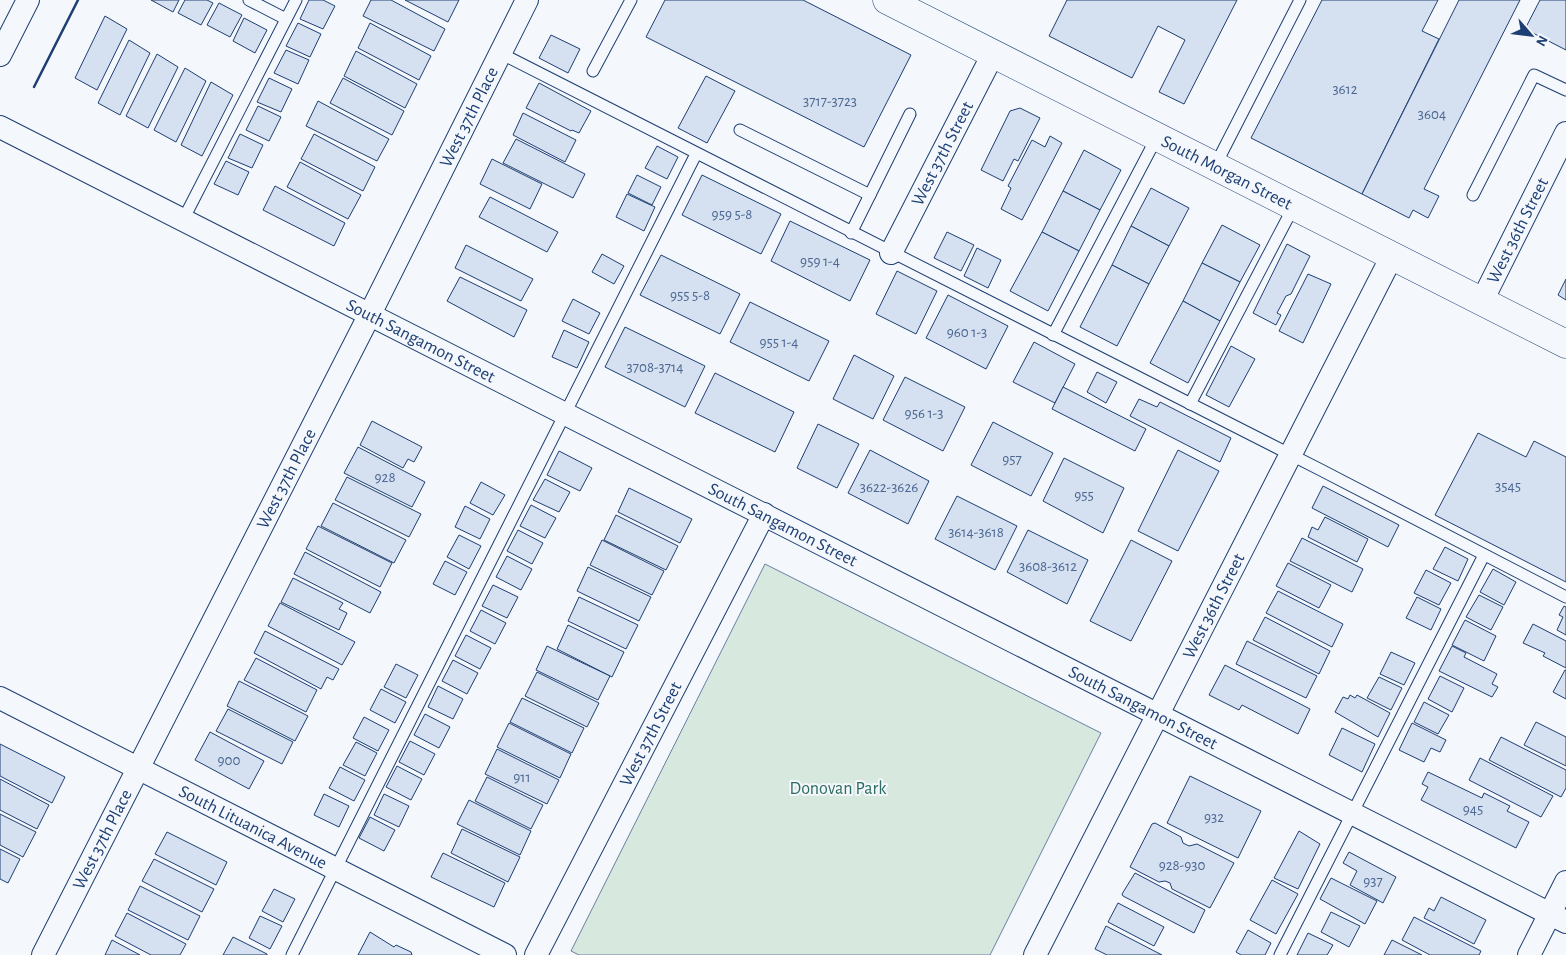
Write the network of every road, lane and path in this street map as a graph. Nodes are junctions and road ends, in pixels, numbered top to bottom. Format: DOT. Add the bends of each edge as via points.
graph roads {
  1 [pos="28,0"];
  2 [pos="249,0"];
  3 [pos="296,0"];
  4 [pos="527,0"];
  5 [pos="631,0"];
  6 [pos="888,0"];
  7 [pos="1300,0"];
  8 [pos="286,19"];
  9 [pos="500,53"];
  10 [pos="993,54"];
  11 [pos="0,56"];
  12 [pos="593,71"];
  13 [pos="1566,90"];
  14 [pos="910,114"];
  15 [pos="0,127"];
  16 [pos="740,130"];
  17 [pos="1566,133"];
  18 [pos="1157,137"];
  19 [pos="696,154"];
  20 [pos="1215,166"];
  21 [pos="1472,194"];
  22 [pos="870,195"];
  23 [pos="1294,206"];
  24 [pos="184,220"];
  25 [pos="851,233"];
  26 [pos="891,252"];
  27 [pos="1392,256"];
  28 [pos="1482,301"];
  29 [pos="370,314"];
  30 [pos="1054,335"];
  31 [pos="1566,344"];
  32 [pos="1190,404"];
  33 [pos="565,413"];
  34 [pos="1289,454"];
  35 [pos="764,514"];
  36 [pos="1484,555"];
  37 [pos="1566,597"];
  38 [pos="0,698"];
  39 [pos="1157,715"];
  40 [pos="138,768"];
  41 [pos="1352,814"];
  42 [pos="336,868"];
  43 [pos="1566,882"];
  44 [pos="1558,918"];
  45 [pos="43,955"];
  46 [pos="292,955"];
  47 [pos="505,955"];
  48 [pos="536,955"];
  49 [pos="1035,955"];
  50 [pos="1280,955"];
  51 [pos="1529,955"];
  1 -- 11 [label="street"];
  2 -- 8 [label="lane"];
  3 -- 8 [label="lane"];
  4 -- 9 [label="street, West 37th Place"];
  5 -- 12 [label="lane"];
  6 -- 10 [label="street, South Morgan Street"];
  7 -- 20 [label="lane"];
  8 -- 24 [label="lane"];
  9 -- 19 [label="lane"];
  9 -- 29 [label="street, West 37th Place"];
  10 -- 18 [label="street, South Morgan Street"];
  10 -- 26 [label="street, West 37th Street"];
  13 -- 21 [label="lane" via="1534,76"];
  14 -- 22 [label="lane"];
  15 -- 24 [label="street, South Sangamon Street"];
  16 -- 22 [label="lane"];
  17 -- 28 [label="street, West 36th Street"];
  18 -- 20 [label="street, South Morgan Street"];
  18 -- 30 [label="lane"];
  19 -- 25 [label="lane"];
  19 -- 33 [label="lane"];
  20 -- 23 [label="street, South Morgan Street"];
  22 -- 25 [label="lane"];
  23 -- 27 [label="street, South Morgan Street"];
  23 -- 32 [label="lane"];
  24 -- 29 [label="street, South Sangamon Street"];
  25 -- 26 [label="lane"];
  26 -- 30 [label="lane"];
  27 -- 28 [label="street, South Morgan Street"];
  27 -- 34 [label="street, West 36th Street"];
  28 -- 31 [label="street, South Morgan Street"];
  29 -- 33 [label="street, South Sangamon Street"];
  29 -- 40 [label="street, West 37th Place"];
  30 -- 32 [label="lane"];
  32 -- 34 [label="lane"];
  33 -- 35 [label="street, South Sangamon Street"];
  33 -- 42 [label="lane"];
  34 -- 36 [label="lane"];
  34 -- 39 [label="street, West 36th Street"];
  35 -- 39 [label="street, South Sangamon Street"];
  35 -- 48 [label="street, West 37th Street"];
  36 -- 37 [label="lane"];
  36 -- 41 [label="lane"];
  38 -- 40 [label="street, South Lituanica Avenue"];
  39 -- 41 [label="street, South Sangamon Street"];
  39 -- 49 [label="street, West 36th Street"];
  40 -- 42 [label="street, South Lituanica Avenue"];
  40 -- 45 [label="street, West 37th Place"];
  41 -- 44 [label="street, South Sangamon Street"];
  41 -- 50 [label="lane"];
  42 -- 46 [label="lane"];
  42 -- 47 [label="street, South Lituanica Avenue"];
  43 -- 44 [label="street"];
  44 -- 51 [label="street"];
}
